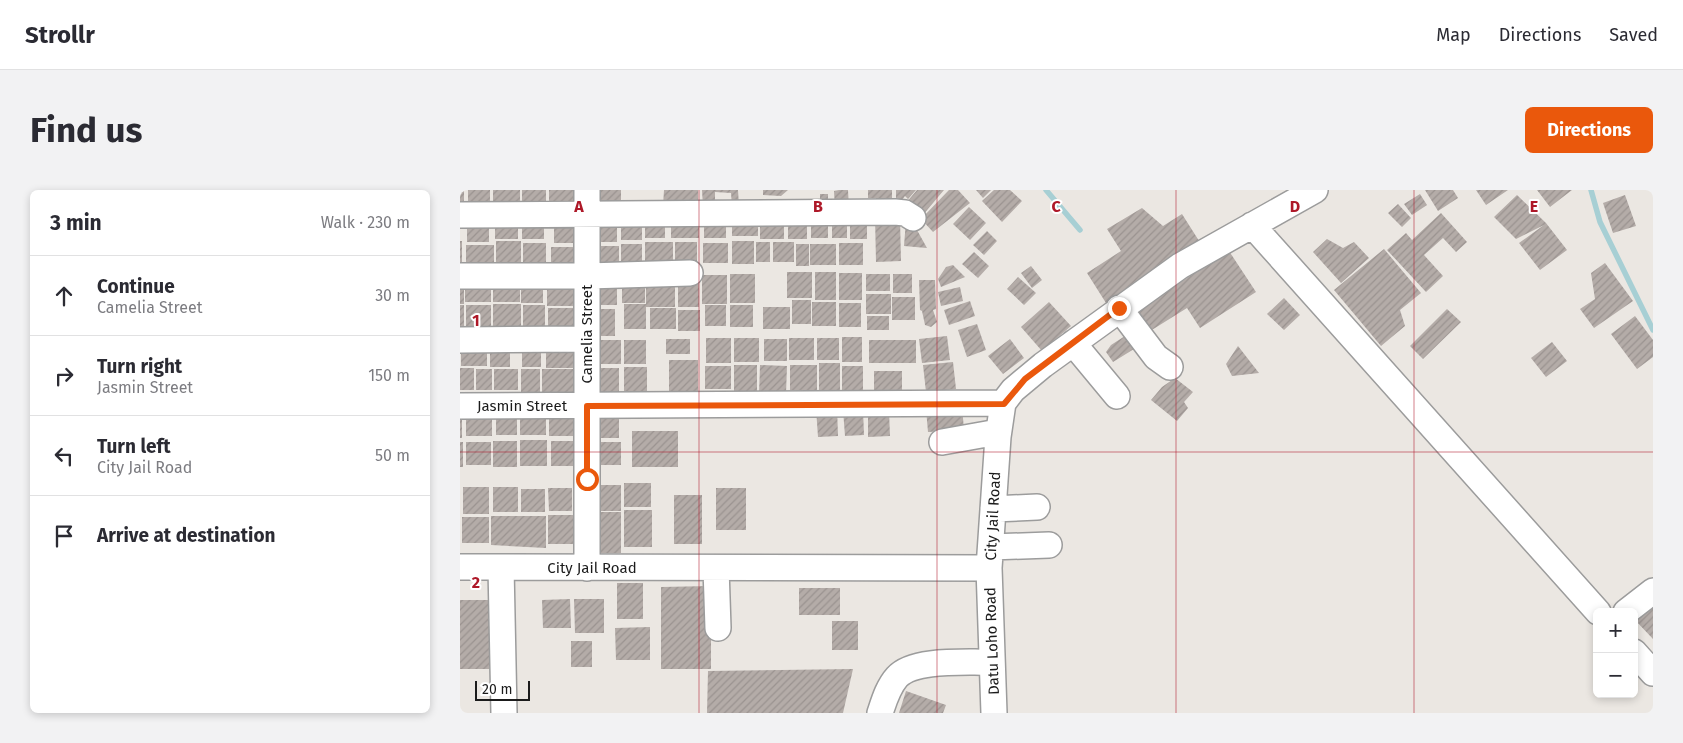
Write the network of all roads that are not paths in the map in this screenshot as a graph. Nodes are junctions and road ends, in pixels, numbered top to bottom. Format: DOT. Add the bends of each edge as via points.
graph roads {
  1 [pos="1315,190"];
  2 [pos="587,202"];
  3 [pos="460,215"];
  4 [pos="913,218"];
  5 [pos="1252,225"];
  6 [pos="690,274"];
  7 [pos="460,276"];
  8 [pos="587,276"];
  9 [pos="1119,308"];
  10 [pos="587,339"];
  11 [pos="460,340"];
  12 [pos="1073,343"];
  13 [pos="1170,367"];
  14 [pos="1117,396"];
  15 [pos="1004,404"];
  16 [pos="460,406"];
  17 [pos="587,406"];
  18 [pos="998,432"];
  19 [pos="942,442"];
  20 [pos="1037,507"];
  21 [pos="993,509"];
  22 [pos="1049,545"];
  23 [pos="990,558"];
  24 [pos="460,567"];
  25 [pos="501,567"];
  26 [pos="587,568"];
  27 [pos="716,568"];
  28 [pos="1653,591"];
  29 [pos="1594,608"];
  30 [pos="1631,608"];
  31 [pos="718,628"];
  32 [pos="1635,653"];
  33 [pos="992,662"];
  34 [pos="1653,673"];
  35 [pos="504,713"];
  36 [pos="880,713"];
  37 [pos="994,713"];
  1 -- 5 [label="street, City Jail Road"];
  2 -- 3 [label="street"];
  2 -- 4 [label="street" via="895,212"];
  2 -- 8 [label="street, Camelia Street"];
  5 -- 9 [label="street, City Jail Road" via="1180,266"];
  5 -- 29 [label="street"];
  6 -- 8 [label="street"];
  7 -- 8 [label="street"];
  8 -- 10 [label="street, Camelia Street"];
  9 -- 12 [label="street, City Jail Road"];
  9 -- 13 [label="street" via="1156,357"];
  10 -- 11 [label="street"];
  10 -- 17 [label="street, Camelia Street"];
  12 -- 14 [label="street"];
  12 -- 15 [label="street, City Jail Road" via="1025,379"];
  15 -- 17 [label="street, Jasmin Street"];
  15 -- 18 [label="street, City Jail Road"];
  16 -- 17 [label="street, Jasmin Street"];
  17 -- 26 [label="street, Camelia Street"];
  18 -- 19 [label="street"];
  18 -- 21 [label="street, City Jail Road"];
  20 -- 21 [label="street"];
  21 -- 23 [label="street, City Jail Road"];
  22 -- 23 [label="street"];
  23 -- 27 [label="street, City Jail Road"];
  23 -- 33 [label="street, Datu Loho Road"];
  24 -- 25 [label="street, City Jail Road"];
  25 -- 26 [label="street, City Jail Road"];
  25 -- 35 [label="street"];
  26 -- 27 [label="street, City Jail Road"];
  27 -- 31 [label="street"];
  28 -- 30 [label="street"];
  32 -- 34 [label="street"];
  33 -- 36 [label="street" via="929,664 911,669 897,676"];
  33 -- 37 [label="street, Datu Loho Road"];
}
